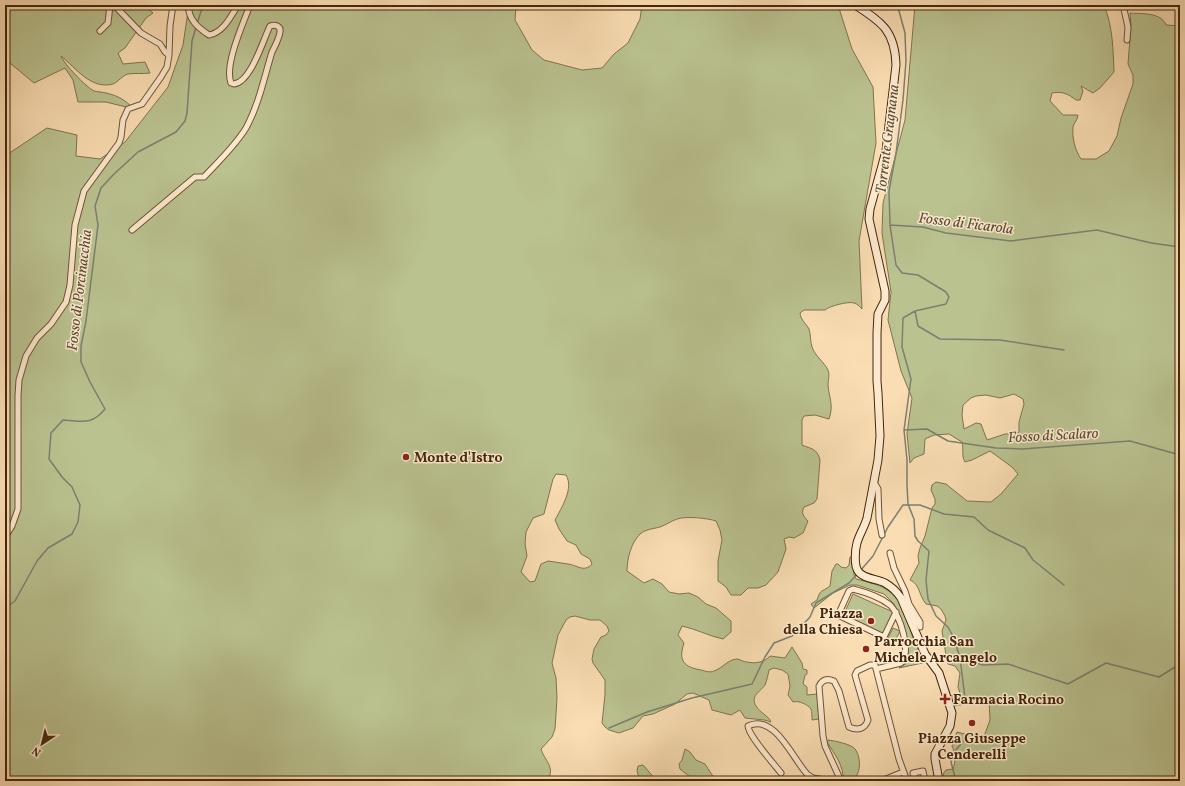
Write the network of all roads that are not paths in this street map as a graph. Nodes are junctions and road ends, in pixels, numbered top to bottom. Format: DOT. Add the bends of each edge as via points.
graph roads {
  1 [pos="110,5"];
  2 [pos="114,5"];
  3 [pos="173,5"];
  4 [pos="188,5"];
  5 [pos="238,5"];
  6 [pos="250,5"];
  7 [pos="855,5"];
  8 [pos="1123,5"];
  9 [pos="100,31"];
  10 [pos="1127,40"];
  11 [pos="169,55"];
  12 [pos="132,230"];
  13 [pos="874,481"];
  14 [pos="882,535"];
  15 [pos="5,536"];
  16 [pos="890,553"];
  17 [pos="896,612"];
  18 [pos="907,612"];
  19 [pos="876,669"];
  20 [pos="904,772"];
  21 [pos="781,773"];
  22 [pos="831,781"];
  23 [pos="841,781"];
  24 [pos="884,781"];
  25 [pos="907,781"];
  26 [pos="916,781"];
  27 [pos="925,781"];
  28 [pos="939,781"];
  1 -- 9 [label="street" via="108,23"];
  2 -- 11 [label="street" via="141,33 160,44"];
  3 -- 11 [label="street"];
  4 -- 5 [label="street" via="191,19 209,35 220,29"];
  6 -- 12 [label="street" via="231,58 231,83 237,84 241,81 255,62 270,26 280,28 280,33 259,98 246,128 236,143 204,177 195,177"];
  7 -- 13 [label="main road" via="877,19 894,43 896,52 886,151 869,219 885,290 885,300 878,314 877,381 880,436"];
  8 -- 10 [label="street" via="1128,27"];
  11 -- 15 [label="street" via="167,67 142,104 128,109 123,120 119,143 84,191 75,225 66,302 51,324 37,338 23,363 18,396 18,509"];
  13 -- 14 [label="street" via="878,489"];
  13 -- 18 [label="main road" via="865,525 857,542 856,561 859,572 892,588 901,598"];
  16 -- 18 [label="street" via="920,627 911,612"];
  17 -- 17 [label="street" via="884,637 839,615 849,591 853,589 884,601"];
  17 -- 19 [label="street" via="904,635 905,657 901,664"];
  18 -- 28 [label="main road" via="925,654 939,673 952,712 950,726 935,754"];
  19 -- 20 [label="street"];
  19 -- 23 [label="street" via="875,665 870,665 855,672 868,720 863,728 857,730 849,727 836,684 831,680 825,680 821,681 819,686 825,746"];
  20 -- 24 [label="street"];
  20 -- 25 [label="street"];
  21 -- 22 [label="street" via="752,736 748,726 767,725 784,742 808,775"];
  26 -- 27 [label="street" via="913,773 923,771"];
}
